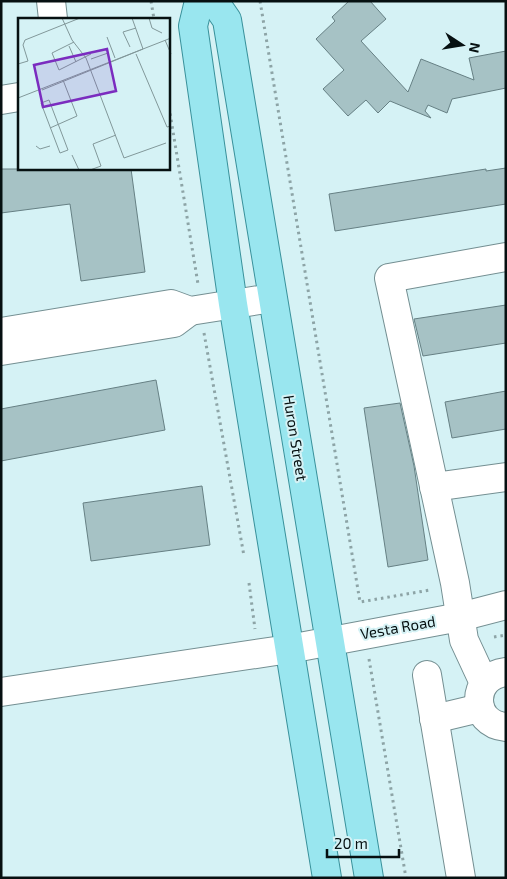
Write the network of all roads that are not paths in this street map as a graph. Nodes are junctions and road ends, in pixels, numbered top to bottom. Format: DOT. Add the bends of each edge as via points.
graph roads {
  1 [pos="51,1"];
  2 [pos="199,1"];
  3 [pos="214,1"];
  4 [pos="53,18"];
  5 [pos="18,97"];
  6 [pos="1,100"];
  7 [pos="506,257"];
  8 [pos="272,298"];
  9 [pos="233,304"];
  10 [pos="197,322"];
  11 [pos="1,332"];
  12 [pos="1,352"];
  13 [pos="506,476"];
  14 [pos="434,487"];
  15 [pos="506,604"];
  16 [pos="460,617"];
  17 [pos="329,640"];
  18 [pos="289,649"];
  19 [pos="427,675"];
  20 [pos="490,688"];
  21 [pos="1,692"];
  22 [pos="434,719"];
  23 [pos="506,727"];
  24 [pos="327,878"];
  25 [pos="368,878"];
  26 [pos="461,878"];
  1 -- 4 [label="street"];
  2 -- 9 [label="main road" via="192,26"];
  3 -- 8 [label="main road, Huron Street" via="227,20"];
  5 -- 6 [label="street"];
  7 -- 14 [label="street" via="388,278"];
  8 -- 9 [label="street"];
  8 -- 17 [label="main road, Huron Street"];
  9 -- 10 [label="street"];
  9 -- 18 [label="main road"];
  10 -- 11 [label="street" via="171,304"];
  10 -- 12 [label="street"];
  13 -- 14 [label="street"];
  14 -- 16 [label="street"];
  15 -- 16 [label="street, Vesta Road"];
  16 -- 17 [label="street, Vesta Road"];
  16 -- 20 [label="street" via="464,640"];
  17 -- 18 [label="street, Vesta Road"];
  17 -- 25 [label="main road, Huron Street"];
  18 -- 21 [label="street, Vesta Road"];
  18 -- 24 [label="main road"];
  19 -- 22 [label="street"];
  20 -- 22 [label="street"];
  20 -- 23 [label="street" via="490,722"];
  22 -- 26 [label="street"];
}
